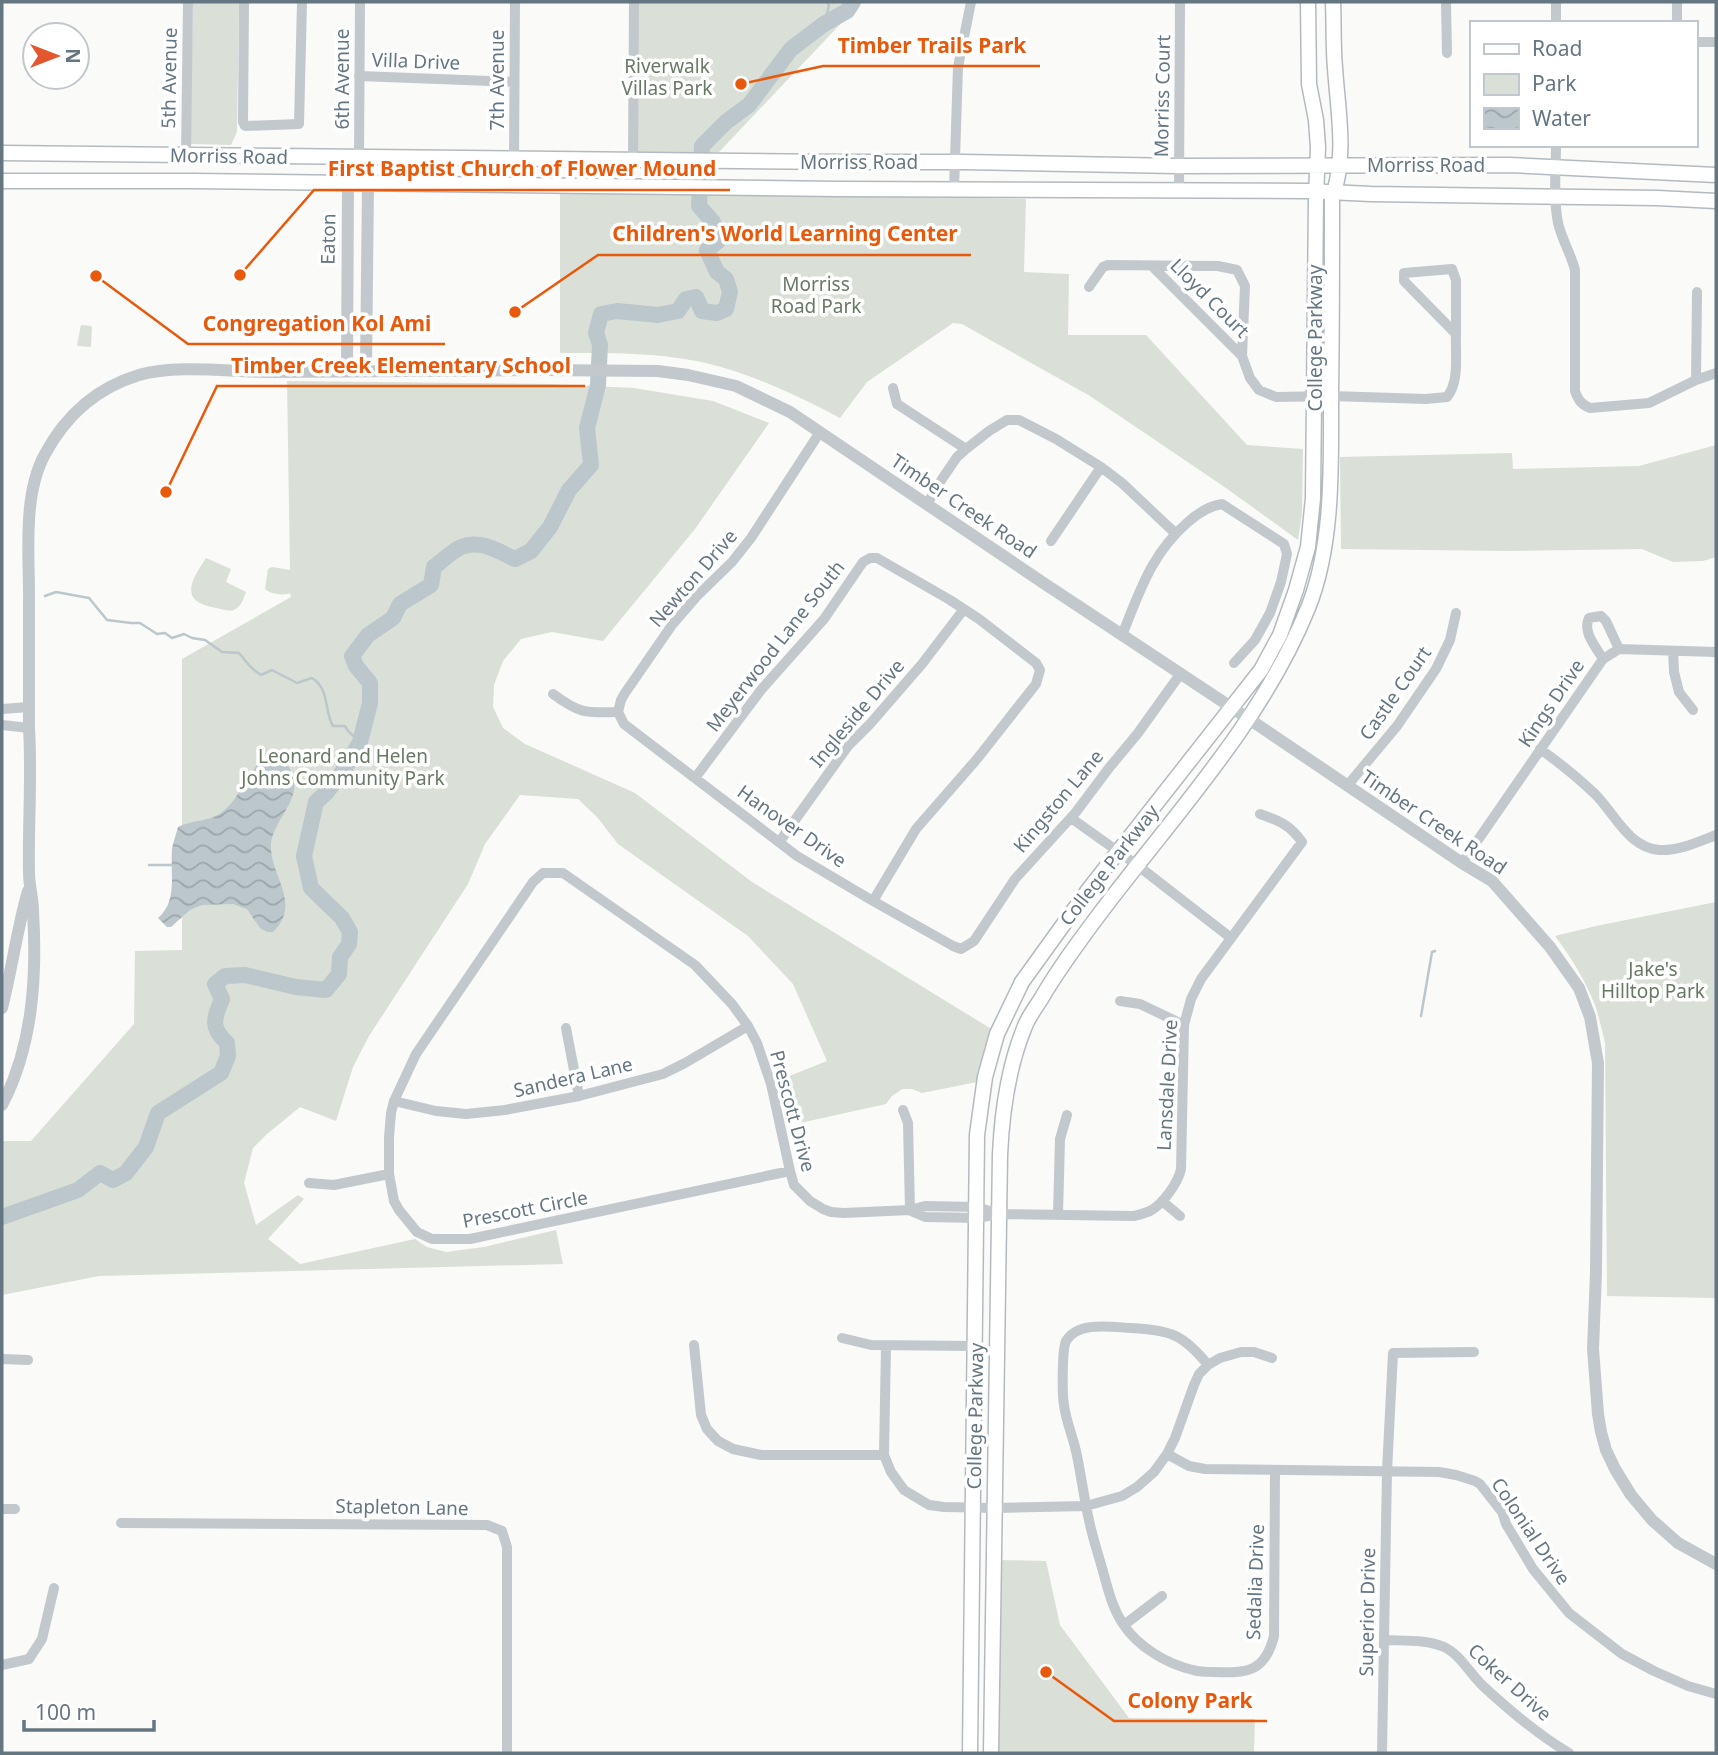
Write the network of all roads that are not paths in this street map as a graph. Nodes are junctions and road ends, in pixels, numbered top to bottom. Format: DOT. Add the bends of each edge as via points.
graph roads {
  1 [pos="188,2"];
  2 [pos="244,2"];
  3 [pos="302,2"];
  4 [pos="360,2"];
  5 [pos="515,2"];
  6 [pos="634,2"];
  7 [pos="971,2"];
  8 [pos="1181,2"];
  9 [pos="1308,2"];
  10 [pos="1333,2"];
  11 [pos="1446,2"];
  12 [pos="1556,2"];
  13 [pos="1676,2"];
  14 [pos="1556,21"];
  15 [pos="1676,21"];
  16 [pos="1697,42"];
  17 [pos="1716,42"];
  18 [pos="1447,53"];
  19 [pos="359,76"];
  20 [pos="514,82"];
  21 [pos="1556,147"];
  22 [pos="2,153"];
  23 [pos="186,156"];
  24 [pos="359,157"];
  25 [pos="514,159"];
  26 [pos="633,160"];
  27 [pos="954,162"];
  28 [pos="1318,165"];
  29 [pos="1340,165"];
  30 [pos="1178,166"];
  31 [pos="1556,167"];
  32 [pos="1716,175"];
  33 [pos="2,181"];
  34 [pos="348,184"];
  35 [pos="368,184"];
  36 [pos="954,189"];
  37 [pos="1179,190"];
  38 [pos="1316,191"];
  39 [pos="1334,193"];
  40 [pos="1556,196"];
  41 [pos="1716,201"];
  42 [pos="1152,266"];
  43 [pos="1089,287"];
  44 [pos="1697,292"];
  45 [pos="1456,334"];
  46 [pos="1242,356"];
  47 [pos="366,370"];
  48 [pos="347,371"];
  49 [pos="1716,373"];
  50 [pos="1696,380"];
  51 [pos="893,388"];
  52 [pos="1331,396"];
  53 [pos="1314,397"];
  54 [pos="820,432"];
  55 [pos="966,449"];
  56 [pos="1101,467"];
  57 [pos="927,503"];
  58 [pos="1175,533"];
  59 [pos="1051,541"];
  60 [pos="964,610"];
  61 [pos="1456,613"];
  62 [pos="1122,635"];
  63 [pos="1619,649"];
  64 [pos="1673,651"];
  65 [pos="1716,652"];
  66 [pos="1603,659"];
  67 [pos="1234,663"];
  68 [pos="1181,673"];
  69 [pos="554,694"];
  70 [pos="29,707"];
  71 [pos="1231,707"];
  72 [pos="2,709"];
  73 [pos="1693,710"];
  74 [pos="618,712"];
  75 [pos="1249,719"];
  76 [pos="2,725"];
  77 [pos="29,728"];
  78 [pos="1541,750"];
  79 [pos="695,778"];
  80 [pos="1347,786"];
  81 [pos="1260,814"];
  82 [pos="1070,818"];
  83 [pos="1716,835"];
  84 [pos="780,841"];
  85 [pos="1118,852"];
  86 [pos="1462,863"];
  87 [pos="1137,864"];
  88 [pos="537,879"];
  89 [pos="30,884"];
  90 [pos="873,901"];
  91 [pos="1231,938"];
  92 [pos="961,948"];
  93 [pos="1120,1001"];
  94 [pos="2,1008"];
  95 [pos="1184,1025"];
  96 [pos="748,1026"];
  97 [pos="566,1028"];
  98 [pos="579,1096"];
  99 [pos="394,1101"];
  100 [pos="2,1105"];
  101 [pos="903,1110"];
  102 [pos="1067,1115"];
  103 [pos="790,1171"];
  104 [pos="388,1174"];
  105 [pos="309,1183"];
  106 [pos="1162,1201"];
  107 [pos="910,1210"];
  108 [pos="977,1212"];
  109 [pos="999,1214"];
  110 [pos="1058,1214"];
  111 [pos="1180,1216"];
  112 [pos="842,1338"];
  113 [pos="694,1345"];
  114 [pos="886,1346"];
  115 [pos="975,1346"];
  116 [pos="1474,1352"];
  117 [pos="1272,1358"];
  118 [pos="2,1359"];
  119 [pos="28,1360"];
  120 [pos="1208,1365"];
  121 [pos="1167,1454"];
  122 [pos="884,1455"];
  123 [pos="1275,1470"];
  124 [pos="1387,1471"];
  125 [pos="1086,1506"];
  126 [pos="974,1507"];
  127 [pos="2,1508"];
  128 [pos="996,1508"];
  129 [pos="15,1509"];
  130 [pos="121,1523"];
  131 [pos="1715,1561"];
  132 [pos="54,1588"];
  133 [pos="1162,1596"];
  134 [pos="1124,1625"];
  135 [pos="1384,1640"];
  136 [pos="971,1660"];
  137 [pos="993,1661"];
  138 [pos="2,1665"];
  139 [pos="1716,1694"];
  140 [pos="991,1748"];
  141 [pos="970,1749"];
  142 [pos="508,1753"];
  143 [pos="1382,1753"];
  144 [pos="1569,1753"];
  1 -- 23 [label="street, 5th Avenue"];
  2 -- 3 [label="street" via="245,125 299,124"];
  4 -- 19 [label="street, 6th Avenue"];
  5 -- 20 [label="street, 7th Avenue"];
  6 -- 26 [label="street"];
  7 -- 27 [label="street" via="958,67"];
  8 -- 30 [label="street, Morriss Court"];
  9 -- 28 [label="main road, College Parkway"];
  10 -- 29 [label="main road, College Parkway"];
  11 -- 18 [label="street"];
  12 -- 14 [label="street"];
  13 -- 15 [label="street"];
  16 -- 17 [label="street"];
  19 -- 20 [label="street, Villa Drive"];
  19 -- 24 [label="street, 6th Avenue"];
  20 -- 25 [label="street, 7th Avenue"];
  21 -- 31 [label="street"];
  22 -- 23 [label="main road, Morriss Road"];
  23 -- 24 [label="main road, Morriss Road"];
  24 -- 25 [label="main road, Morriss Road"];
  24 -- 34 [label="street, Eaton"];
  24 -- 35 [label="street, Eaton"];
  25 -- 26 [label="main road, Morriss Road"];
  26 -- 27 [label="main road, Morriss Road"];
  27 -- 30 [label="main road, Morriss Road"];
  27 -- 36 [label="street"];
  28 -- 29 [label="main road, Morriss Road"];
  28 -- 30 [label="main road, Morriss Road"];
  28 -- 38 [label="main road, College Parkway"];
  29 -- 31 [label="main road, Morriss Road"];
  29 -- 39 [label="main road, College Parkway"];
  30 -- 37 [label="street, Morriss Court"];
  31 -- 32 [label="main road, Morriss Road"];
  31 -- 40 [label="street"];
  33 -- 34 [label="main road, Morriss Road"];
  34 -- 35 [label="main road, Morriss Road"];
  34 -- 48 [label="street, Eaton"];
  35 -- 36 [label="main road, Morriss Road"];
  35 -- 47 [label="street, Eaton"];
  36 -- 37 [label="main road, Morriss Road"];
  37 -- 38 [label="main road, Morriss Road"];
  38 -- 39 [label="main road, Morriss Road"];
  38 -- 53 [label="main road, College Parkway"];
  39 -- 40 [label="main road, Morriss Road"];
  39 -- 52 [label="main road, College Parkway"];
  40 -- 41 [label="main road, Morriss Road"];
  40 -- 50 [label="street" via="1559,225 1573,260 1578,399 1590,408 1649,403"];
  42 -- 43 [label="street, Lloyd Court" via="1105,266"];
  42 -- 46 [label="street, Lloyd Court"];
  42 -- 46 [label="street, Lloyd Court" via="1237,270 1245,286"];
  44 -- 50 [label="street"];
  45 -- 45 [label="street" via="1452,269 1404,273 1404,281"];
  45 -- 52 [label="street, Lloyd Court" via="1453,389 1447,397"];
  46 -- 53 [label="street, Lloyd Court" via="1259,390 1276,397"];
  47 -- 48 [label="street, Timber Creek Road"];
  47 -- 54 [label="street, Timber Creek Road" via="669,372 736,386"];
  48 -- 70 [label="street, Timber Creek Road" via="163,370 107,388 76,412 44,455 32,491"];
  49 -- 50 [label="street"];
  51 -- 55 [label="street" via="897,404"];
  52 -- 53 [label="street, Lloyd Court"];
  52 -- 75 [label="main road, College Parkway" via="1329,502 1310,605 1286,658"];
  53 -- 71 [label="main road, College Parkway" via="1308,547 1280,635 1261,670"];
  54 -- 57 [label="street, Timber Creek Road"];
  54 -- 74 [label="street, Newton Drive" via="751,538 672,625 625,693"];
  55 -- 56 [label="street" via="1007,420 1019,420"];
  55 -- 57 [label="street"];
  56 -- 58 [label="street"];
  56 -- 59 [label="street"];
  57 -- 62 [label="street, Timber Creek Road"];
  58 -- 62 [label="street" via="1145,579"];
  58 -- 67 [label="street" via="1213,505 1222,504 1284,544 1287,554 1270,612 1255,640"];
  60 -- 79 [label="street, Meyerwood Lane South" via="877,558 863,562 824,619 761,690"];
  60 -- 84 [label="street, Ingleside Drive" via="848,746"];
  60 -- 90 [label="street, Meyerwood Lane South" via="1036,663 1040,670 1036,684 916,829"];
  61 -- 80 [label="street, Castle Court" via="1436,669"];
  62 -- 68 [label="street, Timber Creek Road"];
  63 -- 64 [label="street"];
  63 -- 66 [label="street, Kings Drive"];
  63 -- 66 [label="street" via="1606,621 1601,616 1590,618 1587,631"];
  64 -- 65 [label="street"];
  64 -- 73 [label="street" via="1679,692"];
  66 -- 78 [label="street, Kings Drive"];
  68 -- 71 [label="street, Timber Creek Road"];
  68 -- 82 [label="street, Kingston Lane"];
  69 -- 74 [label="street" via="578,711"];
  70 -- 72 [label="street"];
  70 -- 77 [label="street, Timber Creek Road"];
  71 -- 75 [label="street, Timber Creek Road"];
  71 -- 85 [label="main road, College Parkway"];
  74 -- 79 [label="street, Hanover Drive" via="624,724"];
  75 -- 80 [label="street, Timber Creek Road"];
  75 -- 87 [label="main road, College Parkway"];
  76 -- 77 [label="street"];
  77 -- 89 [label="street, Timber Creek Road"];
  78 -- 83 [label="street" via="1595,794 1639,844 1672,850"];
  78 -- 86 [label="street, Kings Drive"];
  79 -- 84 [label="street, Hanover Drive"];
  80 -- 86 [label="street, Timber Creek Road"];
  81 -- 91 [label="street, Lansdale Drive" via="1286,825 1302,842"];
  82 -- 85 [label="street"];
  82 -- 92 [label="street, Kingston Lane" via="1015,878 974,941"];
  84 -- 90 [label="street, Hanover Drive"];
  85 -- 87 [label="street"];
  85 -- 108 [label="main road, College Parkway" via="1022,982 998,1034 979,1112"];
  86 -- 131 [label="street, Timber Creek Road" via="1492,881 1550,947 1588,1009 1598,1063 1593,1349 1601,1432 1615,1469 1652,1520 1678,1543"];
  87 -- 91 [label="street"];
  87 -- 109 [label="main road, College Parkway" via="1056,973 1026,1024 1002,1117"];
  88 -- 96 [label="street, Prescott Drive" via="543,873 563,873 695,965"];
  88 -- 99 [label="street, Prescott Circle" via="416,1054"];
  89 -- 94 [label="street, Timber Creek Road"];
  89 -- 100 [label="street, Timber Creek Road" via="32,1007"];
  90 -- 92 [label="street, Hanover Drive"];
  91 -- 95 [label="street, Lansdale Drive" via="1201,979"];
  93 -- 95 [label="street" via="1140,1004"];
  95 -- 106 [label="street, Lansdale Drive" via="1181,1169"];
  96 -- 98 [label="street, Sandera Lane" via="663,1074"];
  96 -- 103 [label="street, Prescott Drive" via="771,1084"];
  97 -- 98 [label="street"];
  98 -- 99 [label="street, Sandera Lane" via="466,1114"];
  99 -- 104 [label="street, Prescott Circle"];
  101 -- 107 [label="street" via="908,1123"];
  102 -- 110 [label="street" via="1060,1139"];
  103 -- 104 [label="street, Prescott Circle" via="460,1241 432,1239 417,1232 394,1201"];
  103 -- 107 [label="street, Prescott Drive" via="794,1185 823,1209 844,1213"];
  104 -- 105 [label="street" via="334,1185"];
  106 -- 110 [label="street" via="1149,1212 1133,1216"];
  106 -- 111 [label="street"];
  107 -- 108 [label="street, Prescott Drive" via="925,1206"];
  108 -- 109 [label="street, Prescott Drive"];
  108 -- 115 [label="main road, College Parkway"];
  109 -- 110 [label="street"];
  109 -- 128 [label="main road, College Parkway"];
  112 -- 114 [label="street"];
  113 -- 122 [label="street" via="701,1415 718,1441 761,1455"];
  114 -- 115 [label="street"];
  114 -- 122 [label="street"];
  115 -- 126 [label="main road, College Parkway"];
  116 -- 124 [label="street, Superior Drive" via="1393,1353"];
  117 -- 120 [label="street" via="1241,1352"];
  118 -- 119 [label="street"];
  120 -- 121 [label="street" via="1199,1374"];
  120 -- 125 [label="street, Sedalia Drive" via="1184,1339 1158,1330 1086,1327 1066,1341 1063,1404"];
  121 -- 123 [label="street, Colonial Drive" via="1205,1469"];
  121 -- 125 [label="street" via="1137,1487"];
  122 -- 126 [label="street" via="900,1485 920,1500 944,1507"];
  123 -- 124 [label="street, Colonial Drive"];
  123 -- 134 [label="street, Sedalia Drive" via="1274,1636 1267,1656 1251,1670 1195,1671 1149,1651"];
  124 -- 135 [label="street, Superior Drive"];
  124 -- 139 [label="street, Colonial Drive" via="1439,1472 1480,1484 1502,1512 1533,1569 1569,1613 1622,1654 1688,1686"];
  125 -- 128 [label="street"];
  125 -- 134 [label="street, Sedalia Drive" via="1112,1605"];
  126 -- 128 [label="street"];
  126 -- 136 [label="main road, College Parkway"];
  127 -- 129 [label="street"];
  128 -- 137 [label="main road, College Parkway"];
  130 -- 142 [label="street, Stapleton Lane" via="487,1525 502,1531 508,1547"];
  132 -- 138 [label="street" via="42,1639 29,1659"];
  133 -- 134 [label="street"];
  135 -- 143 [label="street, Superior Drive"];
  135 -- 144 [label="street, Coker Drive" via="1444,1647 1533,1729"];
  136 -- 137 [label="main road"];
  136 -- 141 [label="main road, College Parkway"];
  137 -- 140 [label="main road, College Parkway"];
  140 -- 141 [label="main road"];
}
